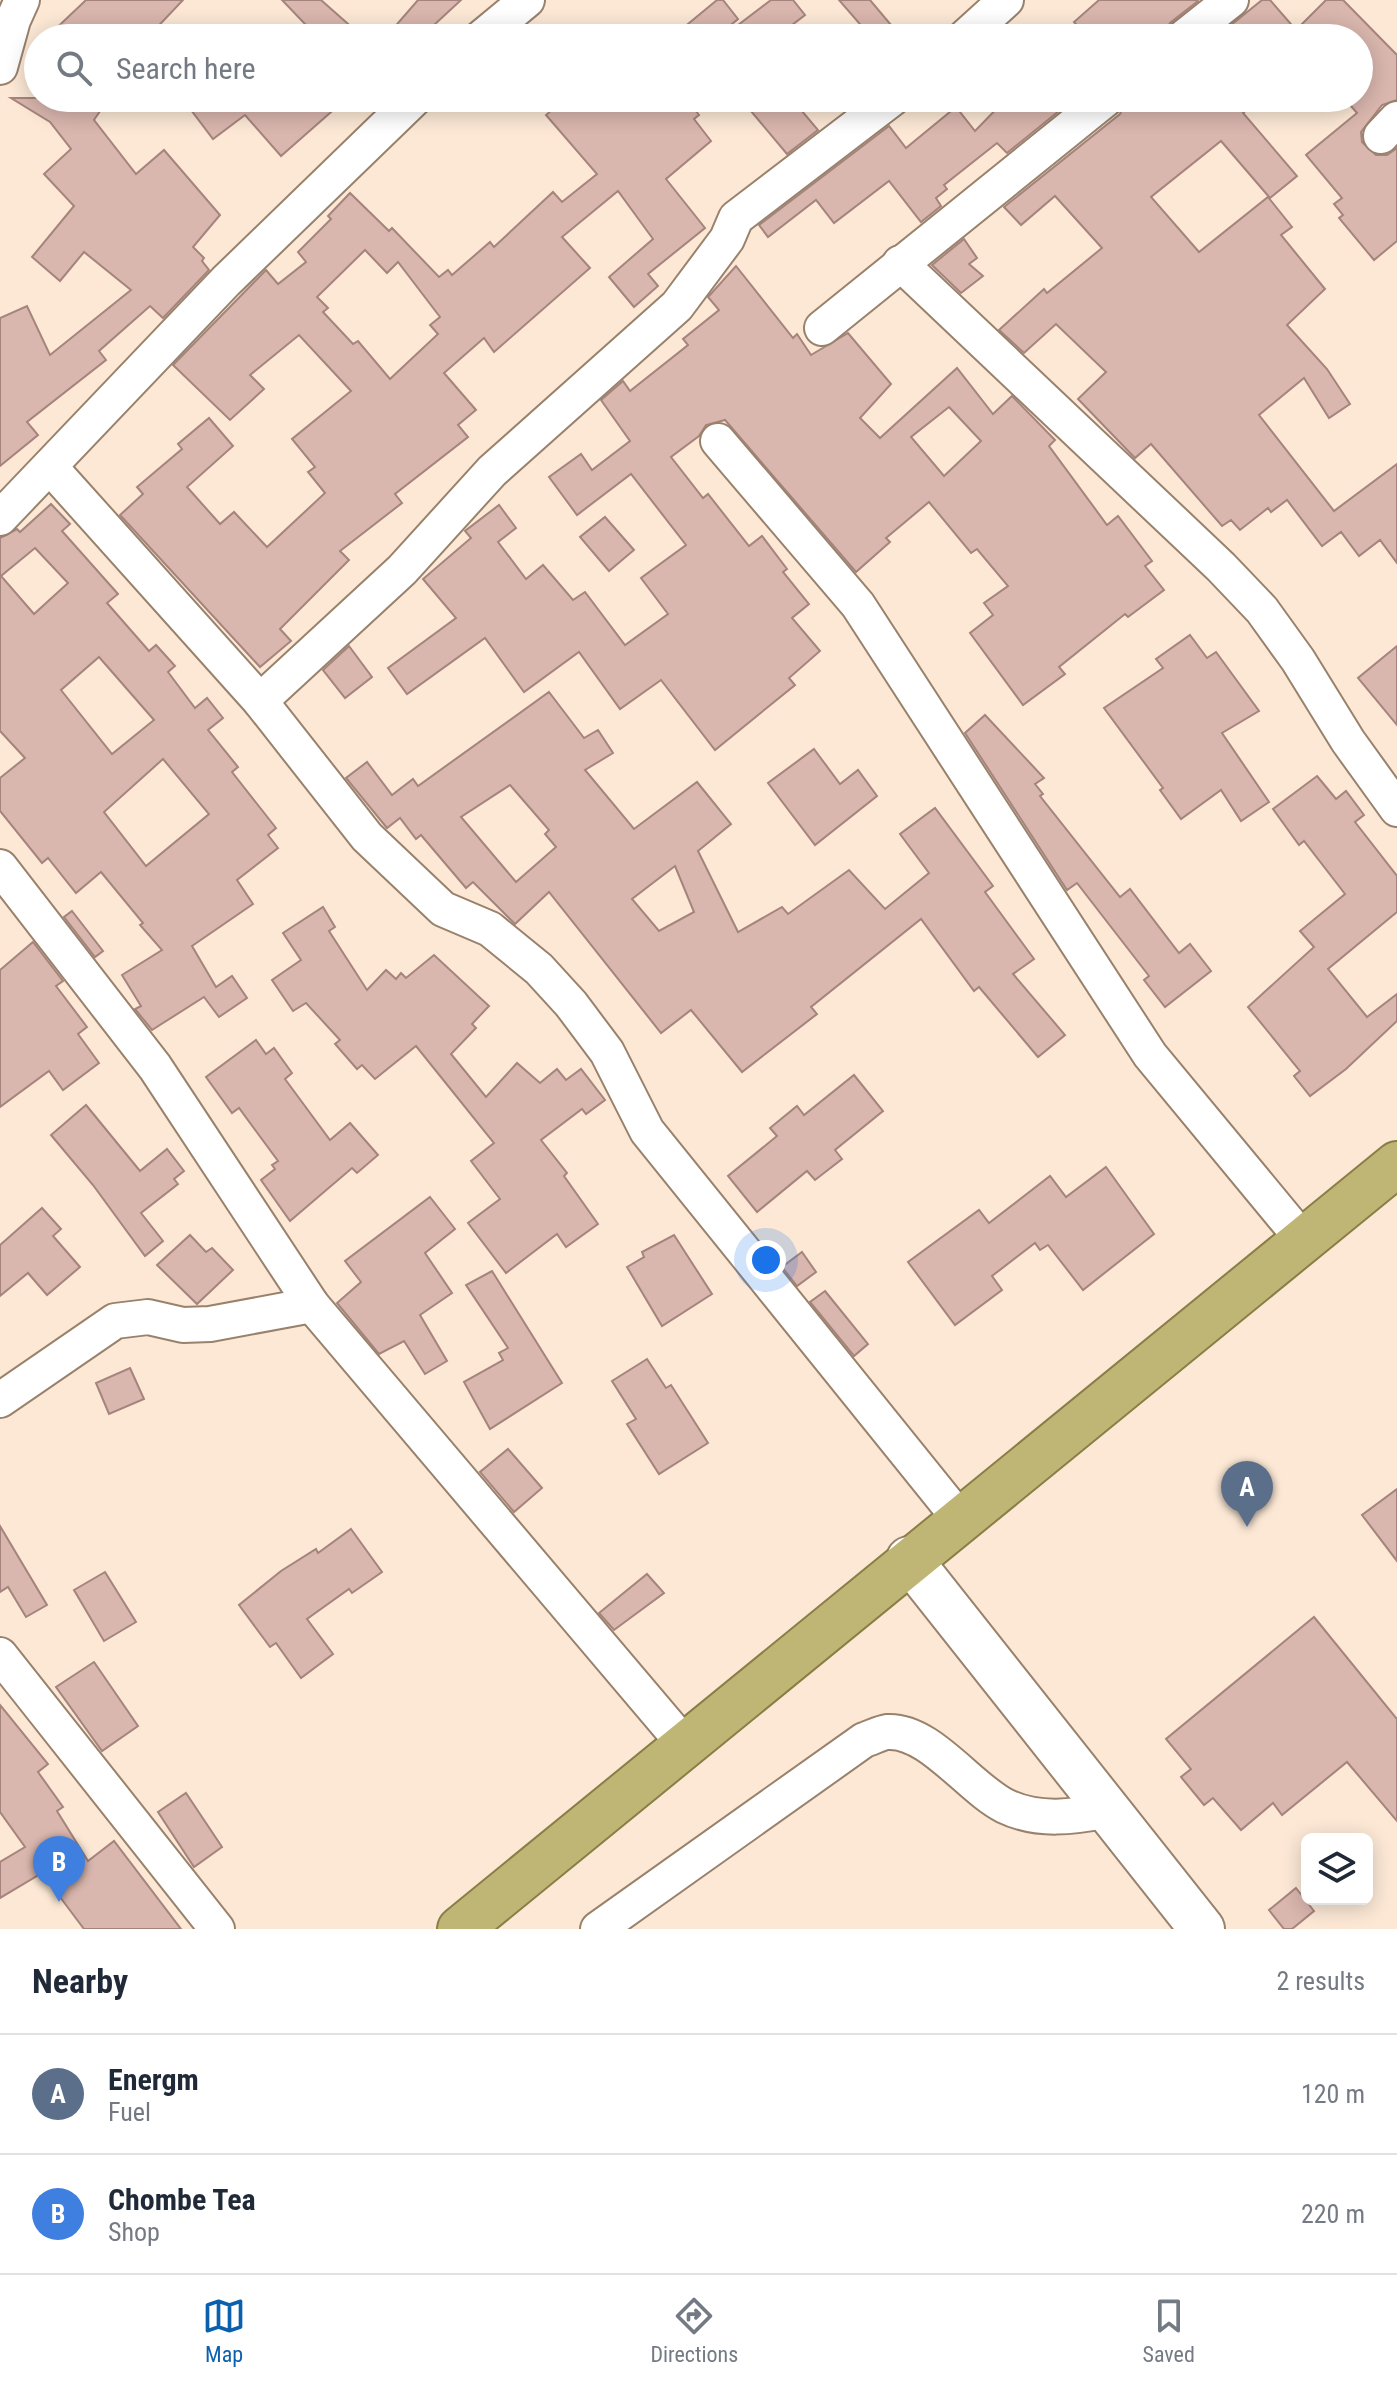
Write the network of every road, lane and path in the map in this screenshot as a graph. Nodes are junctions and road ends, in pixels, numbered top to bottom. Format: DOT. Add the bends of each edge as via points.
graph roads {
  1 [pos="527,0"];
  2 [pos="1006,0"];
  3 [pos="1231,0"];
  4 [pos="12,8"];
  5 [pos="498,24"];
  6 [pos="979,24"];
  7 [pos="1201,24"];
  8 [pos="0,67"];
  9 [pos="401,112"];
  10 [pos="875,112"];
  11 [pos="1089,112"];
  12 [pos="900,263"];
  13 [pos="822,328"];
  14 [pos="718,441"];
  15 [pos="51,468"];
  16 [pos="0,518"];
  17 [pos="260,701"];
  18 [pos="1397,809"];
  19 [pos="0,867"];
  20 [pos="1397,1164"];
  21 [pos="1304,1241"];
  22 [pos="312,1305"];
  23 [pos="0,1400"];
  24 [pos="959,1518"];
  25 [pos="909,1559"];
  26 [pos="0,1655"];
  27 [pos="685,1745"];
  28 [pos="1108,1810"];
  29 [pos="217,1929"];
  30 [pos="460,1929"];
  31 [pos="598,1929"];
  32 [pos="1202,1929"];
  1 -- 5 [label="street"];
  2 -- 6 [label="street"];
  3 -- 7 [label="street"];
  4 -- 8 [label="street"];
  9 -- 15 [label="street" via="226,281"];
  10 -- 17 [label="street" via="736,218 727,239 677,306 492,471 402,570"];
  11 -- 12 [label="street"];
  12 -- 13 [label="street"];
  12 -- 18 [label="street" via="1262,610"];
  14 -- 21 [label="street" via="858,605 1150,1055"];
  15 -- 16 [label="street"];
  15 -- 17 [label="street"];
  17 -- 24 [label="street" via="367,837 414,883 443,909 490,929 571,1004 607,1052 647,1131"];
  19 -- 22 [label="street" via="155,1067"];
  20 -- 21 [label="highway"];
  21 -- 24 [label="highway"];
  22 -- 23 [label="street" via="210,1324 183,1325 148,1317 115,1321"];
  22 -- 27 [label="street"];
  24 -- 25 [label="highway"];
  25 -- 27 [label="highway"];
  25 -- 28 [label="street"];
  26 -- 29 [label="street"];
  27 -- 30 [label="highway"];
  28 -- 31 [label="street" via="1071,1817 1008,1808 928,1746 887,1732 864,1740"];
  28 -- 32 [label="street"];
}
